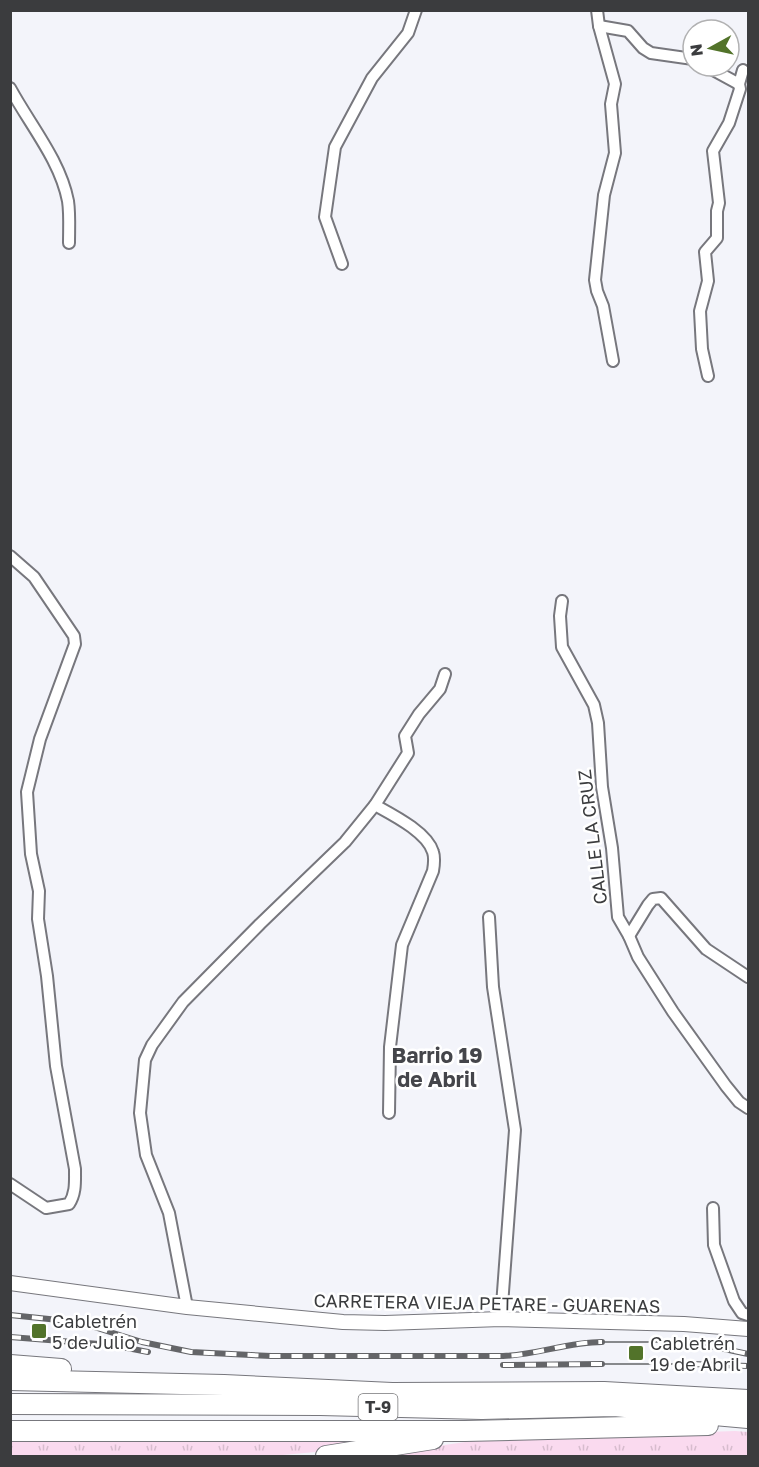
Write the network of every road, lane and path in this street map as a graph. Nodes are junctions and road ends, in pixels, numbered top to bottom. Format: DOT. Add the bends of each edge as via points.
graph roads {
  1 [pos="416,10"];
  2 [pos="597,10"];
  3 [pos="599,26"];
  4 [pos="681,57"];
  5 [pos="743,70"];
  6 [pos="728,78"];
  7 [pos="739,84"];
  8 [pos="10,88"];
  9 [pos="69,243"];
  10 [pos="342,264"];
  11 [pos="613,361"];
  12 [pos="708,376"];
  13 [pos="10,556"];
  14 [pos="562,601"];
  15 [pos="445,674"];
  16 [pos="375,806"];
  17 [pos="489,917"];
  18 [pos="629,936"];
  19 [pos="748,977"];
  20 [pos="748,1108"];
  21 [pos="389,1113"];
  22 [pos="10,1184"];
  23 [pos="713,1208"];
  24 [pos="10,1283"];
  25 [pos="187,1307"];
  26 [pos="748,1315"];
  27 [pos="501,1319"];
  28 [pos="748,1329"];
  29 [pos="10,1365"];
  30 [pos="10,1380"];
  31 [pos="174,1383"];
  32 [pos="10,1404"];
  33 [pos="748,1412"];
  34 [pos="10,1431"];
  35 [pos="465,1431"];
  36 [pos="326,1456"];
  1 -- 10 [label="street" via="408,33 372,78 335,147 325,217"];
  2 -- 3 [label="street"];
  3 -- 4 [label="street" via="628,31 651,53"];
  3 -- 11 [label="street" via="615,84 611,104 615,153 604,195 595,280"];
  5 -- 7 [label="street"];
  6 -- 7 [label="street"];
  7 -- 12 [label="street" via="729,123 713,151 719,203 717,238 705,252 708,281 700,311"];
  8 -- 9 [label="street" via="52,158 66,190"];
  13 -- 22 [label="street" via="34,577 74,636 75,644 40,739 27,792 31,854 39,891 38,919 75,1186 69,1204 46,1208"];
  14 -- 18 [label="street, CALLE LA CRUZ" via="562,647 594,705 598,723 618,916"];
  15 -- 16 [label="street" via="440,689 405,736 408,753"];
  16 -- 21 [label="street" via="414,828 433,850 434,861 402,945 390,1047"];
  16 -- 25 [label="street" via="345,842 183,1002 145,1060 140,1113 146,1155 169,1213"];
  17 -- 27 [label="street" via="493,987 515,1130"];
  18 -- 19 [label="street" via="653,899 661,898 705,949"];
  18 -- 20 [label="street, CALLE LA CRUZ" via="673,1012 726,1086"];
  23 -- 26 [label="street" via="714,1245 734,1301"];
  24 -- 25 [label="street, CARRETERA VIEJA PETARE - GUARENAS"];
  25 -- 27 [label="street, CARRETERA VIEJA PETARE - GUARENAS" via="354,1322"];
  27 -- 28 [label="street, CARRETERA VIEJA PETARE - GUARENAS"];
  29 -- 31 [label="highway"];
  30 -- 31 [label="highway, T-9"];
  31 -- 33 [label="highway, T-9" via="392,1393 604,1392"];
  32 -- 33 [label="highway, T-9" via="482,1409 614,1406"];
  33 -- 35 [label="highway" via="712,1425"];
  34 -- 35 [label="highway"];
  35 -- 36 [label="highway"];
}
